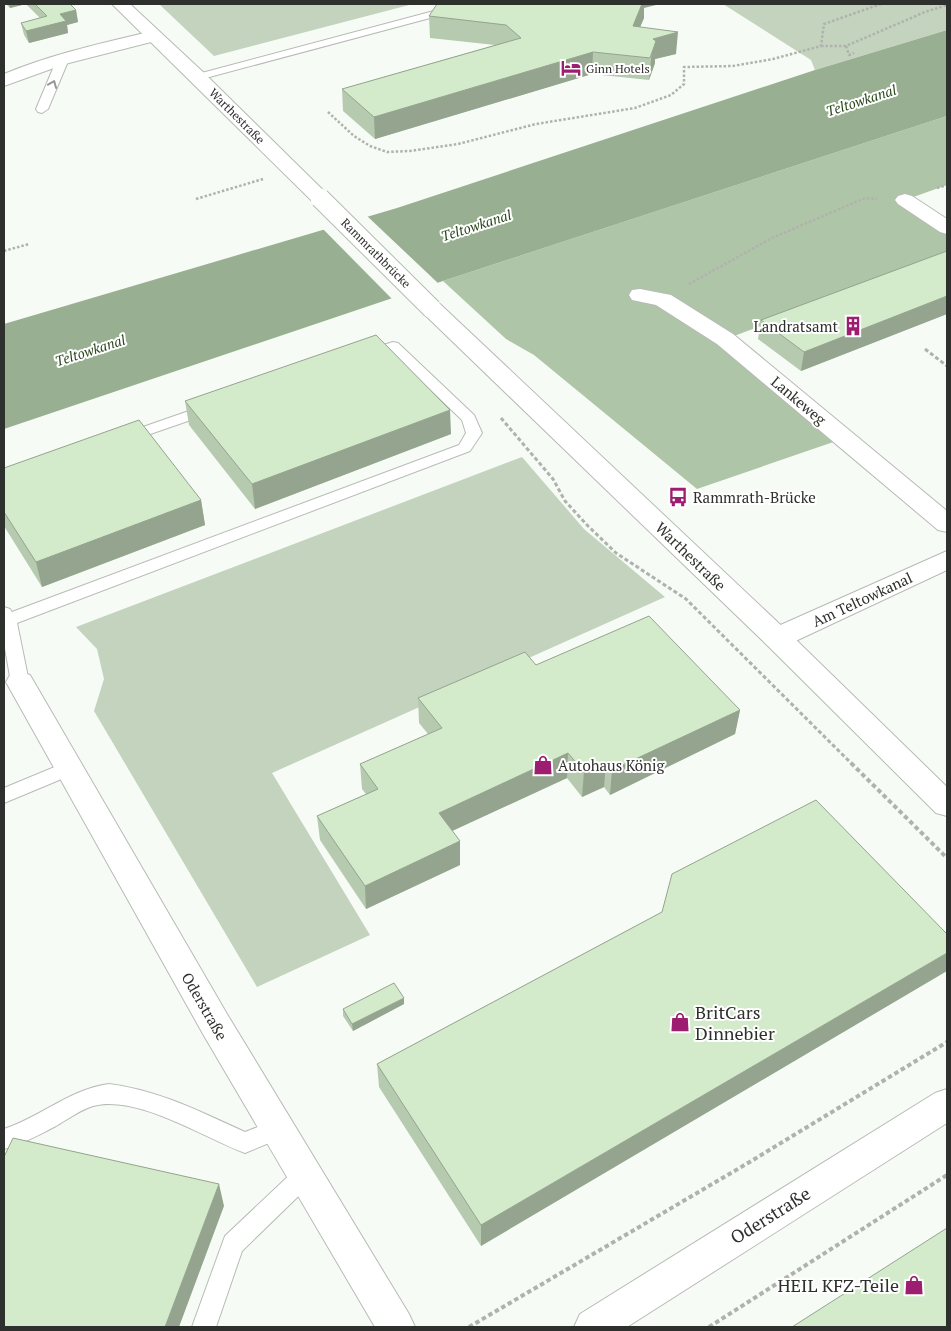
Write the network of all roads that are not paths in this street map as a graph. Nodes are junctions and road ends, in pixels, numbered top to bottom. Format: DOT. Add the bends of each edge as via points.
graph roads {
  1 [pos="120,4"];
  2 [pos="471,4"];
  3 [pos="154,36"];
  4 [pos="63,58"];
  5 [pos="198,77"];
  6 [pos="4,81"];
  7 [pos="42,109"];
  8 [pos="320,198"];
  9 [pos="905,200"];
  10 [pos="947,228"];
  11 [pos="640,295"];
  12 [pos="432,309"];
  13 [pos="355,359"];
  14 [pos="223,404"];
  15 [pos="110,443"];
  16 [pos="947,524"];
  17 [pos="947,560"];
  18 [pos="6,616"];
  19 [pos="777,638"];
  20 [pos="20,682"];
  21 [pos="69,768"];
  22 [pos="4,796"];
  23 [pos="947,805"];
  24 [pos="947,1104"];
  25 [pos="278,1129"];
  26 [pos="4,1139"];
  27 [pos="305,1175"];
  28 [pos="204,1327"];
  29 [pos="396,1327"];
  30 [pos="592,1327"];
  1 -- 3 [label="street, Warthestraße"];
  2 -- 5 [label="lane"];
  3 -- 4 [label="street"];
  3 -- 5 [label="street, Warthestraße"];
  4 -- 6 [label="street"];
  7 -- 4 [label="lane, one-way"];
  5 -- 8 [label="street, Warthestraße"];
  8 -- 12 [label="street, Rammrathbrücke, bridge"];
  9 -- 10 [label="street"];
  11 -- 16 [label="street, Lankeweg" via="663,300 725,339"];
  12 -- 19 [label="street, Warthestraße"];
  13 -- 18 [label="lane" via="393,346 469,418 474,433 465,448"];
  14 -- 15 [label="lane"];
  17 -- 19 [label="street, Am Teltowkanal"];
  18 -- 20 [label="lane"];
  19 -- 23 [label="street, Warthestraße"];
  20 -- 21 [label="street, Oderstraße"];
  21 -- 22 [label="lane"];
  21 -- 25 [label="street, Oderstraße"];
  24 -- 30 [label="street, Oderstraße"];
  25 -- 26 [label="lane" via="245,1143 147,1101 113,1094 94,1096 18,1136"];
  25 -- 27 [label="street, Oderstraße"];
  27 -- 28 [label="lane" via="233,1244"];
  27 -- 29 [label="street, Oderstraße"];
}
